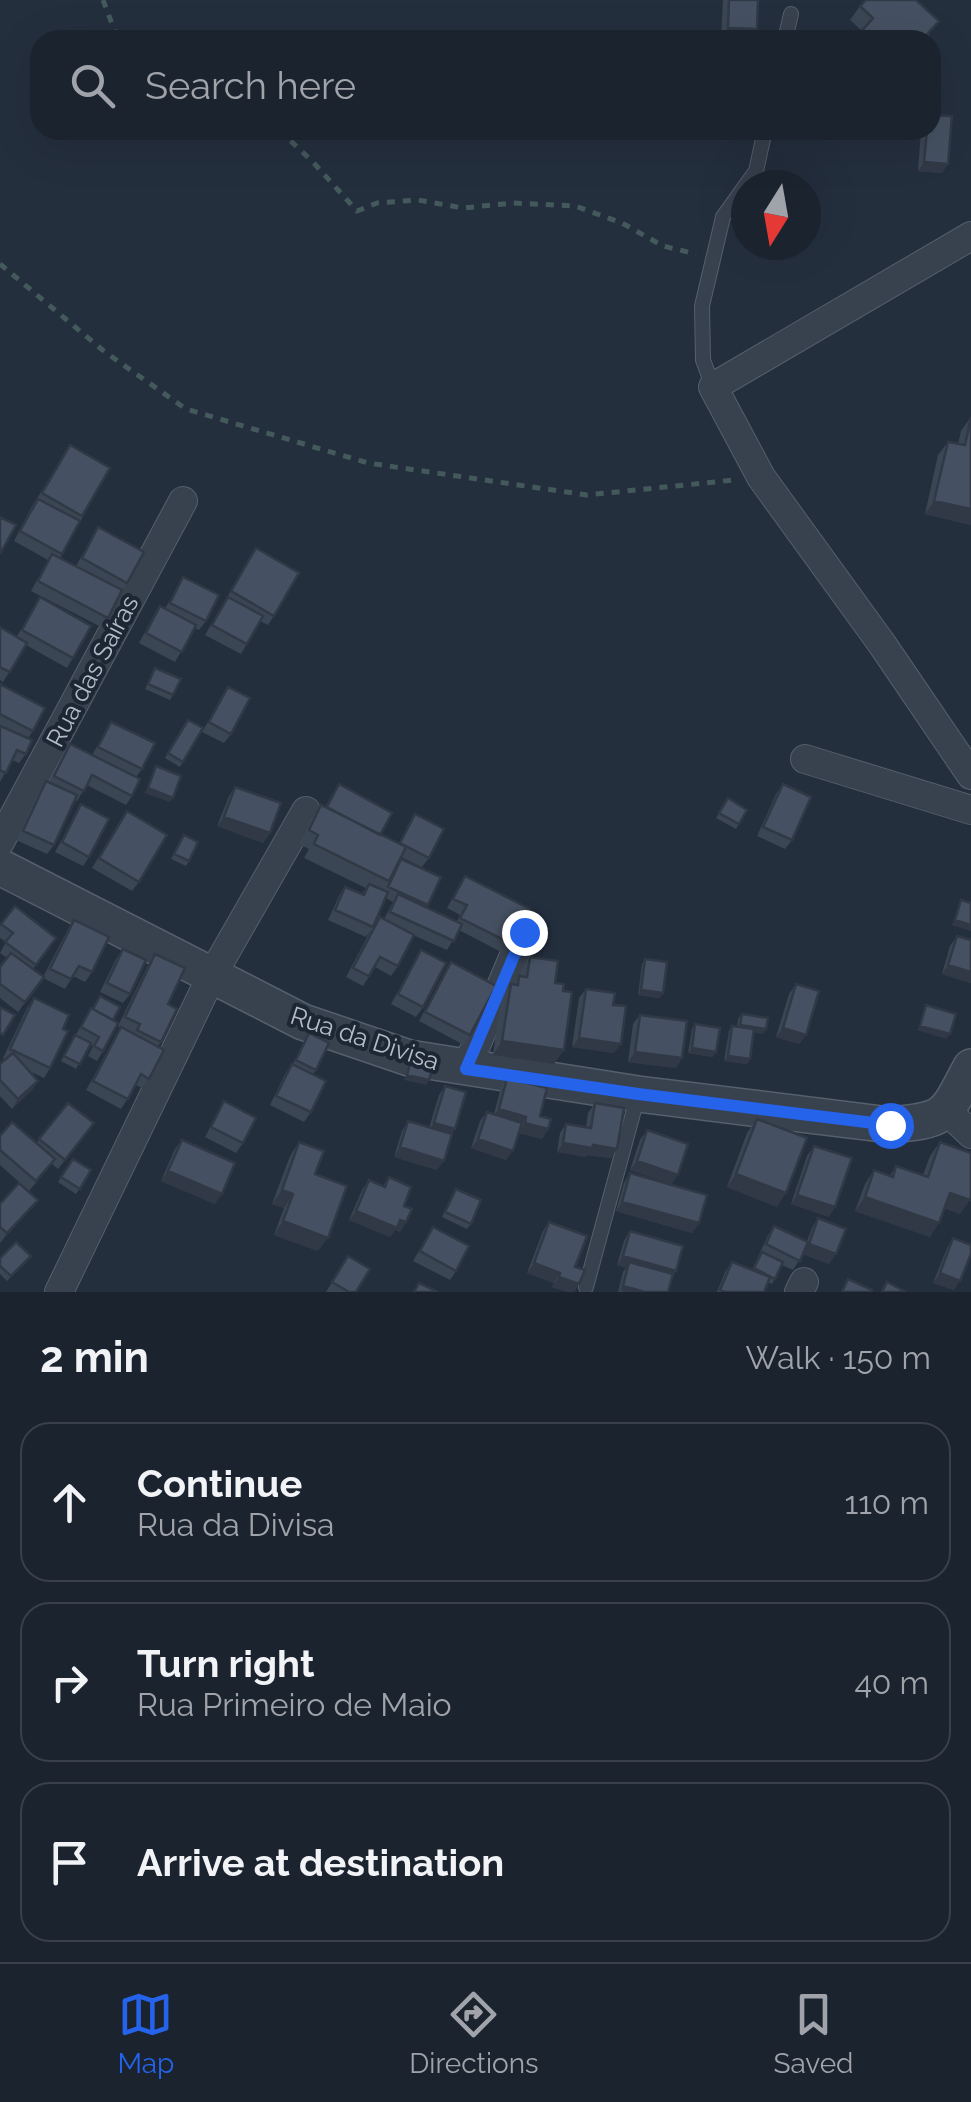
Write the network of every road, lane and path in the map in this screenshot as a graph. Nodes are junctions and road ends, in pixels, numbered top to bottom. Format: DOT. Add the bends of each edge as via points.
graph roads {
  1 [pos="103,0"];
  2 [pos="791,14"];
  3 [pos="114,30"];
  4 [pos="787,30"];
  5 [pos="289,140"];
  6 [pos="763,140"];
  7 [pos="971,236"];
  8 [pos="713,258"];
  9 [pos="0,264"];
  10 [pos="712,386"];
  11 [pos="762,477"];
  12 [pos="184,501"];
  13 [pos="805,759"];
  14 [pos="971,775"];
  15 [pos="971,810"];
  16 [pos="306,811"];
  17 [pos="0,842"];
  18 [pos="0,867"];
  19 [pos="524,932"];
  20 [pos="212,977"];
  21 [pos="971,1067"];
  22 [pos="466,1069"];
  23 [pos="638,1094"];
  24 [pos="959,1122"];
  25 [pos="586,1288"];
  26 [pos="59,1292"];
  1 -- 3 [label="path"];
  2 -- 4 [label="lane"];
  5 -- 8 [label="path" via="356,212 418,200 463,208 513,202 575,206 663,246"];
  6 -- 8 [label="lane" via="756,171 723,217"];
  7 -- 10 [label="street"];
  8 -- 10 [label="lane" via="702,306 703,360"];
  9 -- 11 [label="path" via="104,352 186,409 368,462 588,495"];
  10 -- 11 [label="street"];
  11 -- 14 [label="street"];
  12 -- 17 [label="street, Rua das Saíras"];
  13 -- 15 [label="street"];
  16 -- 20 [label="street"];
  18 -- 20 [label="street, Rua da Divisa"];
  19 -- 22 [label="street"];
  20 -- 22 [label="street, Rua da Divisa" via="304,1022 409,1058"];
  20 -- 26 [label="street"];
  21 -- 24 [label="street, Rua da Divisa"];
  22 -- 23 [label="street, Rua da Divisa"];
  23 -- 24 [label="street, Rua da Divisa" via="890,1125"];
  23 -- 25 [label="lane"];
}
